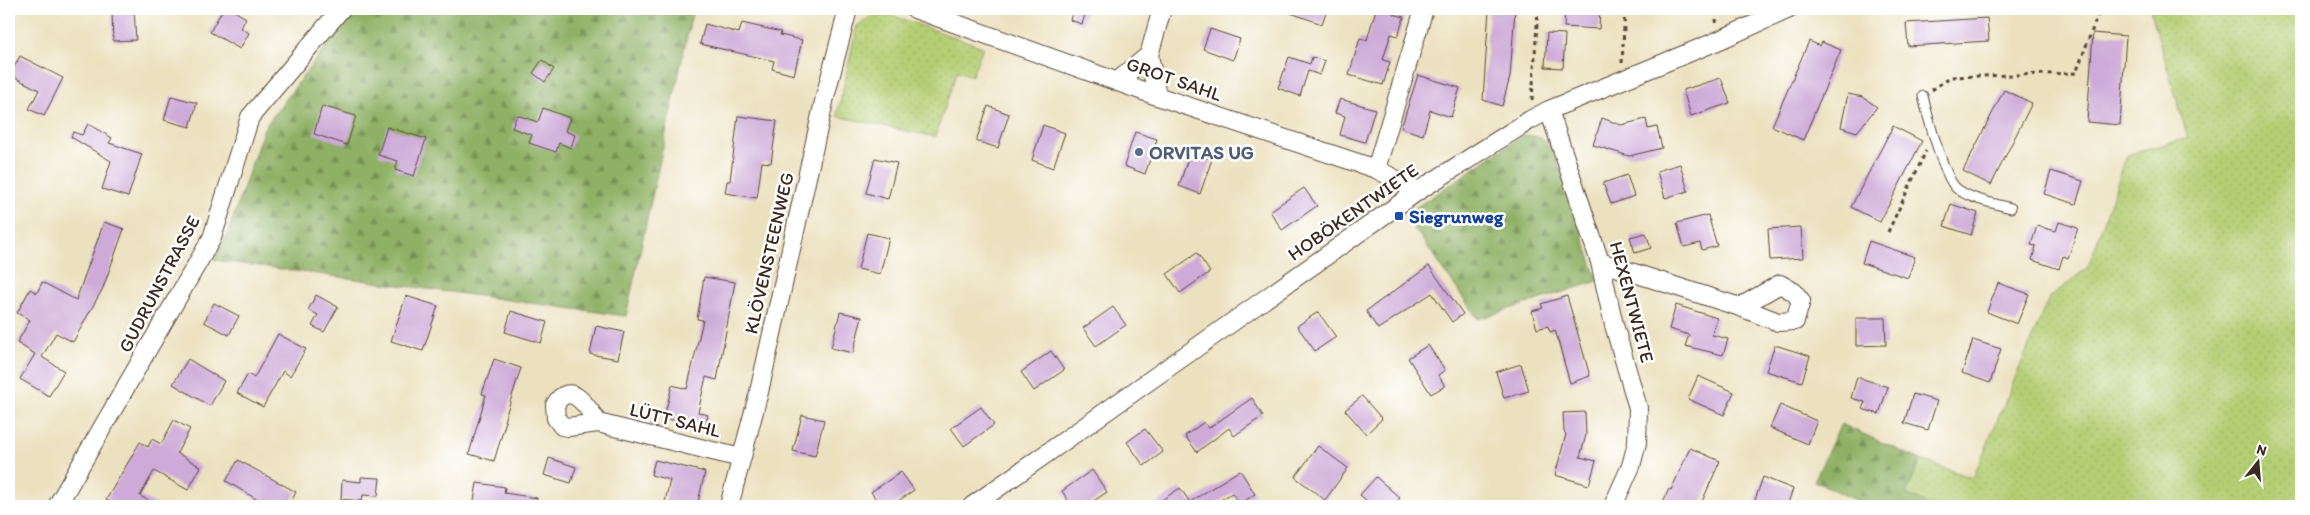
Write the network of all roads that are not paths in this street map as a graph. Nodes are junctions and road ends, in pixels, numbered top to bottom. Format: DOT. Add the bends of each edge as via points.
graph roads {
  1 [pos="340,9"];
  2 [pos="848,9"];
  3 [pos="915,9"];
  4 [pos="1162,9"];
  5 [pos="1424,9"];
  6 [pos="1789,9"];
  7 [pos="1149,55"];
  8 [pos="1118,81"];
  9 [pos="1157,96"];
  10 [pos="1923,96"];
  11 [pos="1549,110"];
  12 [pos="1376,169"];
  13 [pos="1418,191"];
  14 [pos="2012,208"];
  15 [pos="1600,262"];
  16 [pos="1740,307"];
  17 [pos="598,423"];
  18 [pos="741,458"];
  19 [pos="56,506"];
  20 [pos="729,506"];
  21 [pos="972,506"];
  22 [pos="1613,506"];
  1 -- 19 [label="street, GUDRUNSTRASSE" via="250,117 212,238"];
  2 -- 18 [label="street, KLÖVENSTEENWEG"];
  3 -- 8 [label="street, GROT SAHL"];
  4 -- 7 [label="street"];
  5 -- 12 [label="street"];
  6 -- 11 [label="street, HOBÖKENTWIETE"];
  7 -- 8 [label="street"];
  7 -- 9 [label="street"];
  8 -- 9 [label="street, GROT SAHL"];
  9 -- 12 [label="street, GROT SAHL"];
  10 -- 14 [label="lane" via="1933,137 1955,187 1969,195"];
  11 -- 13 [label="street, HOBÖKENTWIETE"];
  11 -- 15 [label="street, HEXENTWIETE"];
  12 -- 13 [label="street, GROT SAHL"];
  13 -- 21 [label="street, HOBÖKENTWIETE"];
  15 -- 16 [label="street"];
  15 -- 22 [label="street, HEXENTWIETE" via="1614,325 1636,395 1639,426 1631,466"];
  17 -- 18 [label="street, LÜTT SAHL"];
  18 -- 20 [label="street, KLÖVENSTEENWEG"];
}
